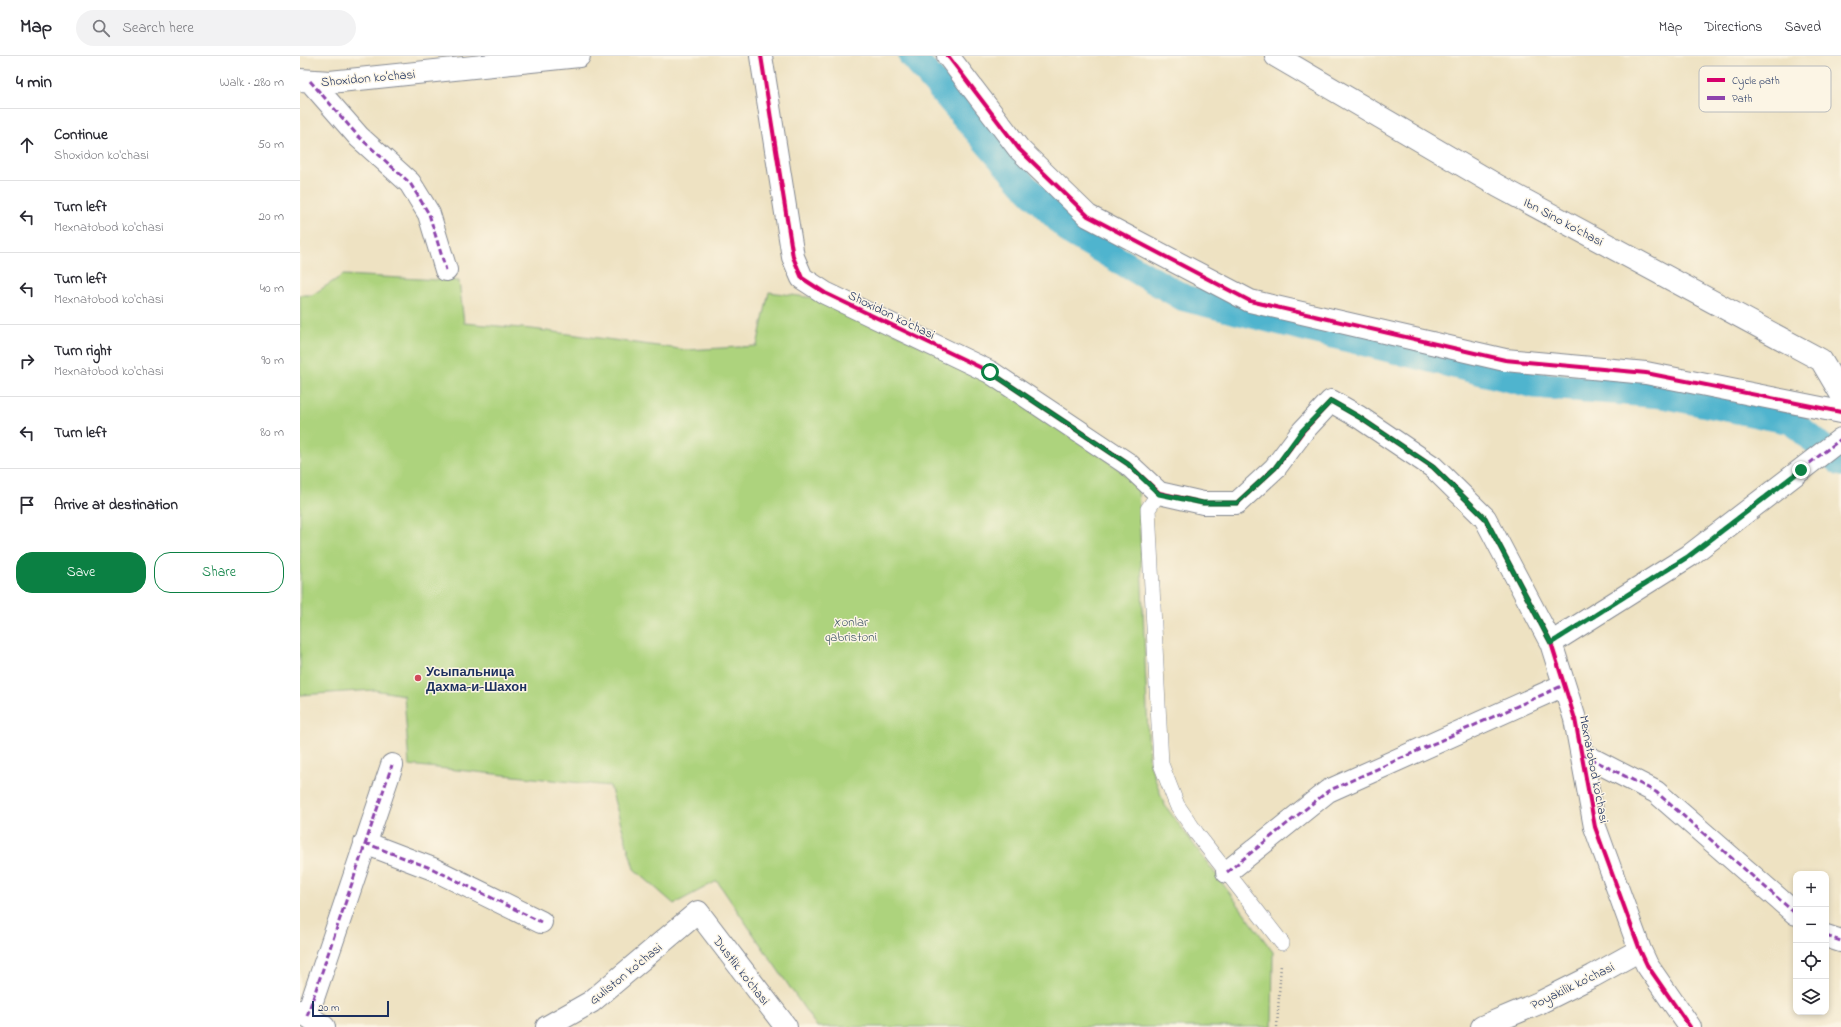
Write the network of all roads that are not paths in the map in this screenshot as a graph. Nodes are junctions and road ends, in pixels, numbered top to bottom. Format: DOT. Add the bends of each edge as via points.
graph roads {
  1 [pos="579,56"];
  2 [pos="761,56"];
  3 [pos="948,56"];
  4 [pos="1276,56"];
  5 [pos="305,80"];
  6 [pos="446,270"];
  7 [pos="1841,394"];
  8 [pos="1841,412"];
  9 [pos="1841,439"];
  10 [pos="1159,494"];
  11 [pos="1551,643"];
  12 [pos="1564,685"];
  13 [pos="1582,754"];
  14 [pos="392,765"];
  15 [pos="365,843"];
  16 [pos="1227,872"];
  17 [pos="1793,911"];
  18 [pos="698,912"];
  19 [pos="541,922"];
  20 [pos="1829,937"];
  21 [pos="1841,941"];
  22 [pos="1282,943"];
  23 [pos="1640,950"];
  24 [pos="310,1018"];
  25 [pos="547,1027"];
  26 [pos="786,1027"];
  27 [pos="1482,1027"];
  28 [pos="1690,1027"];
  1 -- 5 [label="street, Shoxidon ko'chasi" via="330,82"];
  2 -- 10 [label="street, Shoxidon ko'chasi" via="793,257 802,278 825,293 990,372 1128,464"];
  3 -- 8 [label="street" via="1019,149 1088,216 1250,301 1505,360 1646,373"];
  4 -- 7 [label="street, Ibn Sino ko‘chasi" via="1498,186 1821,360"];
  5 -- 6 [label="street" via="359,137 410,183 429,214"];
  9 -- 11 [label="street" via="1689,556"];
  10 -- 11 [label="street, Mexnatobod ko'chasi" via="1203,503 1237,503 1275,468 1302,431 1331,401 1433,467 1485,518"];
  10 -- 16 [label="lane" via="1148,509 1161,764 1177,805"];
  11 -- 12 [label="street, Mexnatobod ko'chasi"];
  12 -- 13 [label="street, Mexnatobod ko'chasi" via="1575,719"];
  12 -- 16 [label="street" via="1328,791"];
  13 -- 17 [label="street" via="1656,792"];
  13 -- 23 [label="street, Mexnatobod ko'chasi" via="1596,827"];
  14 -- 15 [label="street"];
  15 -- 19 [label="street" via="434,869"];
  15 -- 24 [label="street"];
  16 -- 22 [label="lane"];
  18 -- 25 [label="street, Guliston ko'chasi" via="591,1002"];
  18 -- 26 [label="street, Dustlik ko'chasi"];
  20 -- 21 [label="street"];
  23 -- 27 [label="street, Poyakilik ko'chasi" via="1539,1003"];
  23 -- 28 [label="street, Mexnatobod ko'chasi" via="1647,965"];
}
